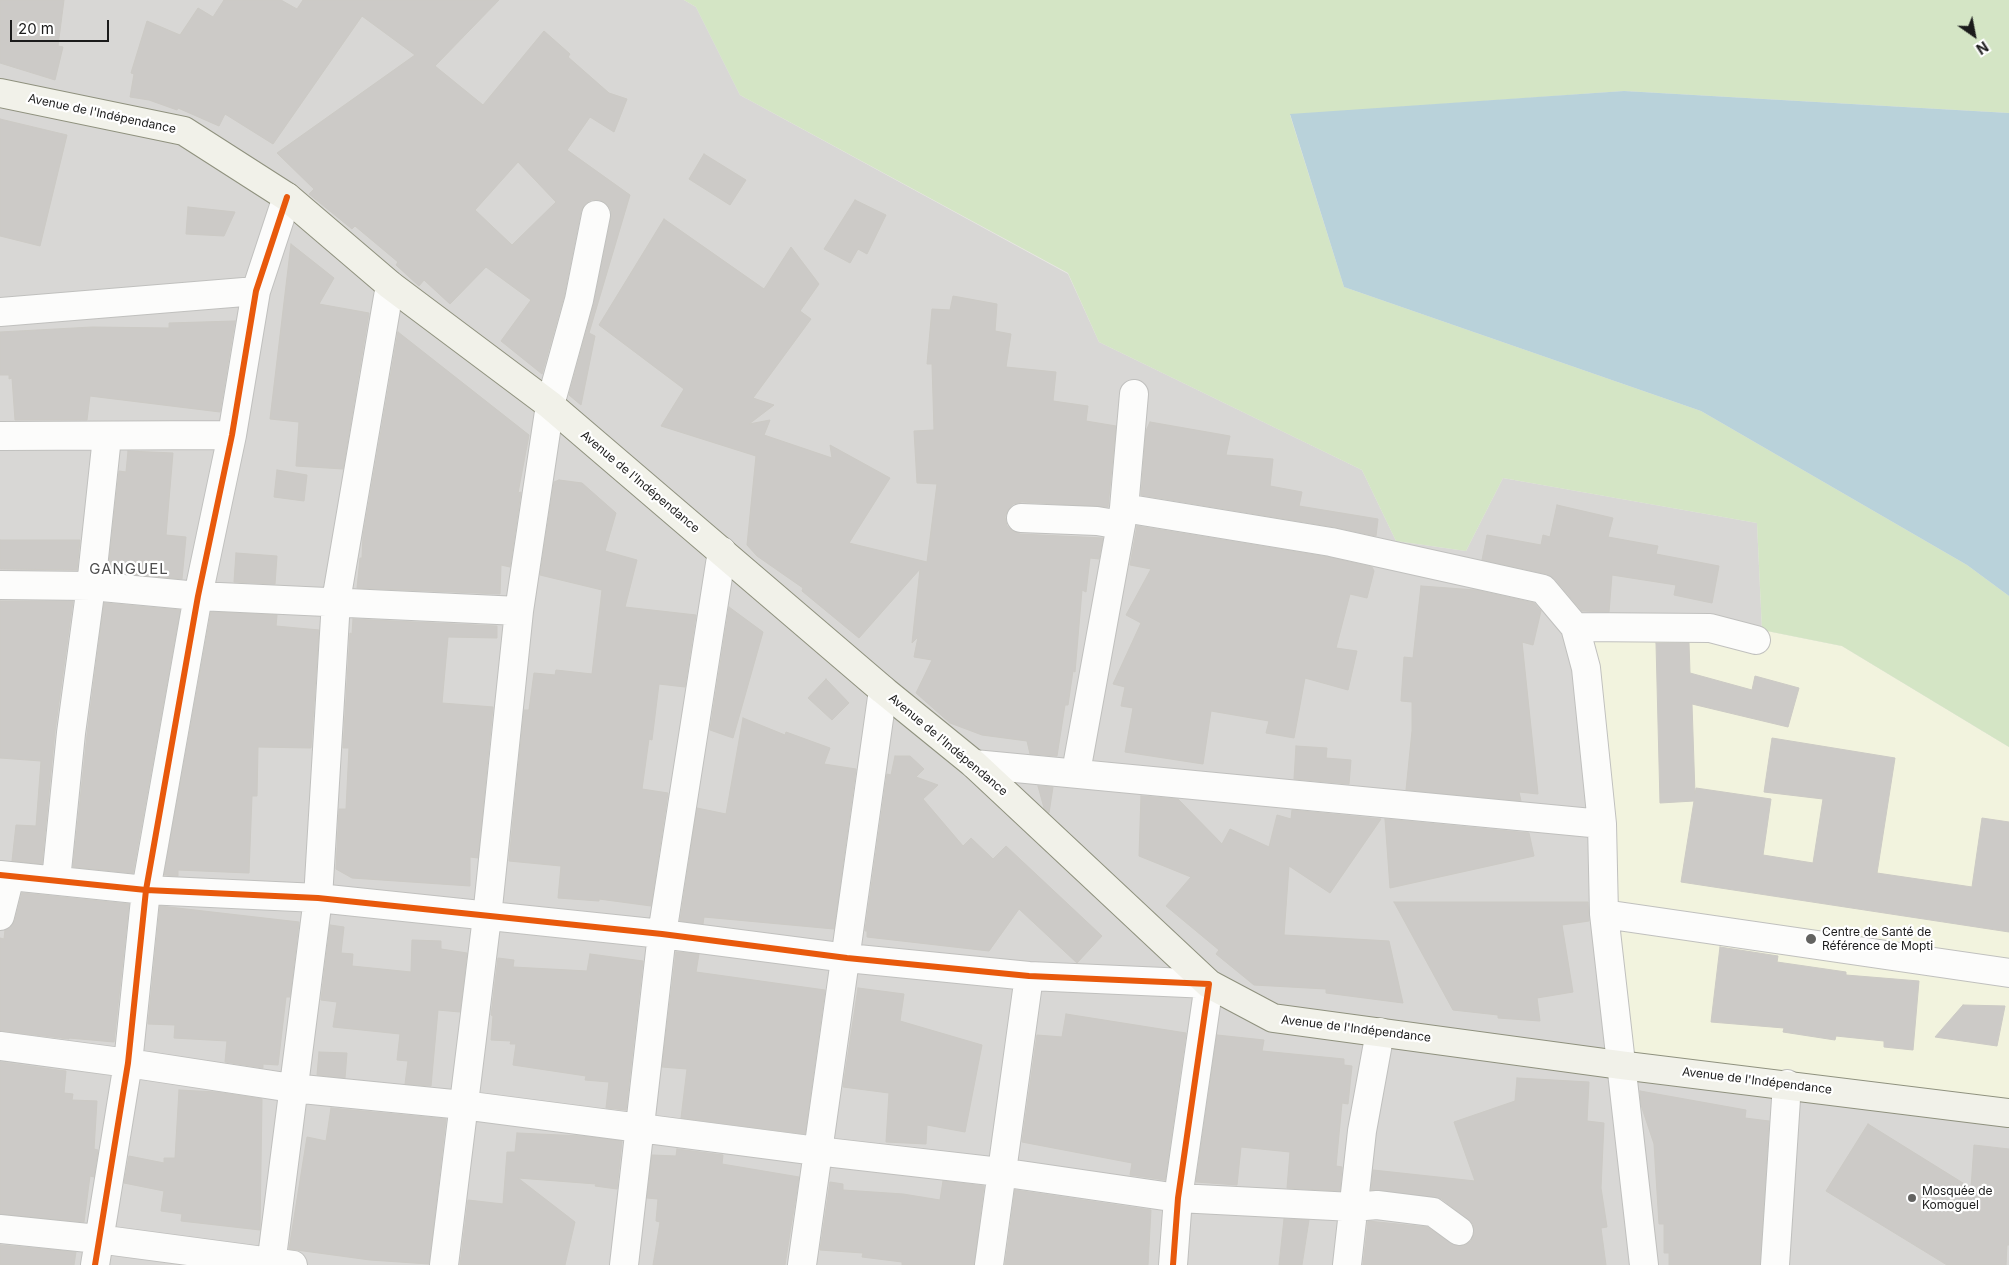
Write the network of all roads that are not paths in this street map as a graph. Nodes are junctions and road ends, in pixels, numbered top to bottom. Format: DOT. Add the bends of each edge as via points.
graph roads {
  1 [pos="0,93"];
  2 [pos="287,197"];
  3 [pos="596,215"];
  4 [pos="390,285"];
  5 [pos="256,291"];
  6 [pos="0,312"];
  7 [pos="1134,394"];
  8 [pos="550,405"];
  9 [pos="232,435"];
  10 [pos="0,436"];
  11 [pos="107,437"];
  12 [pos="1122,516"];
  13 [pos="1022,518"];
  14 [pos="722,551"];
  15 [pos="0,585"];
  16 [pos="91,586"];
  17 [pos="198,596"];
  18 [pos="336,601"];
  19 [pos="520,611"];
  20 [pos="1575,627"];
  21 [pos="1756,640"];
  22 [pos="883,690"];
  23 [pos="974,764"];
  24 [pos="1076,772"];
  25 [pos="1602,824"];
  26 [pos="5,876"];
  27 [pos="56,880"];
  28 [pos="146,890"];
  29 [pos="318,898"];
  30 [pos="1604,914"];
  31 [pos="0,916"];
  32 [pos="487,917"];
  33 [pos="662,934"];
  34 [pos="847,958"];
  35 [pos="2009,973"];
  36 [pos="1029,976"];
  37 [pos="1210,984"];
  38 [pos="1380,1032"];
  39 [pos="0,1046"];
  40 [pos="128,1062"];
  41 [pos="1620,1065"];
  42 [pos="1787,1084"];
  43 [pos="292,1088"];
  44 [pos="463,1105"];
  45 [pos="2009,1113"];
  46 [pos="638,1128"];
  47 [pos="817,1151"];
  48 [pos="1000,1172"];
  49 [pos="1178,1198"];
  50 [pos="1353,1206"];
  51 [pos="0,1229"];
  52 [pos="1459,1231"];
  53 [pos="97,1252"];
  54 [pos="278,1264"];
  55 [pos="444,1265"];
  56 [pos="624,1265"];
  57 [pos="802,1265"];
  58 [pos="989,1265"];
  59 [pos="1173,1265"];
  60 [pos="1346,1265"];
  61 [pos="1644,1265"];
  62 [pos="1775,1265"];
  1 -- 2 [label="main road, Avenue de l'Indépendance" via="184,131"];
  2 -- 4 [label="main road, Avenue de l'Indépendance"];
  2 -- 5 [label="street"];
  3 -- 8 [label="street" via="579,300"];
  4 -- 8 [label="main road, Avenue de l'Indépendance"];
  4 -- 18 [label="street"];
  5 -- 6 [label="street"];
  5 -- 9 [label="street"];
  7 -- 12 [label="street"];
  8 -- 14 [label="main road, Avenue de l'Indépendance"];
  8 -- 19 [label="street"];
  9 -- 11 [label="street"];
  9 -- 17 [label="street"];
  10 -- 11 [label="street"];
  11 -- 16 [label="street"];
  12 -- 13 [label="street" via="1097,521"];
  12 -- 20 [label="street" via="1331,542 1543,589"];
  12 -- 24 [label="street"];
  14 -- 22 [label="main road, Avenue de l'Indépendance"];
  14 -- 33 [label="street"];
  15 -- 16 [label="street"];
  16 -- 17 [label="street"];
  16 -- 27 [label="street"];
  17 -- 18 [label="street"];
  17 -- 28 [label="street"];
  18 -- 19 [label="street"];
  18 -- 29 [label="street"];
  19 -- 32 [label="street"];
  20 -- 21 [label="street" via="1710,628"];
  20 -- 25 [label="street" via="1586,668"];
  22 -- 23 [label="main road, Avenue de l'Indépendance"];
  22 -- 34 [label="street"];
  23 -- 24 [label="street"];
  23 -- 37 [label="main road, Avenue de l'Indépendance"];
  24 -- 25 [label="street"];
  25 -- 30 [label="street"];
  26 -- 27 [label="street"];
  26 -- 31 [label="street"];
  27 -- 28 [label="street"];
  28 -- 29 [label="street"];
  28 -- 40 [label="street"];
  29 -- 32 [label="street"];
  29 -- 43 [label="street"];
  30 -- 35 [label="street"];
  30 -- 41 [label="street"];
  32 -- 33 [label="street"];
  32 -- 44 [label="street"];
  33 -- 34 [label="street"];
  33 -- 46 [label="street"];
  34 -- 36 [label="street"];
  34 -- 47 [label="street"];
  36 -- 37 [label="street"];
  36 -- 48 [label="street"];
  37 -- 38 [label="main road, Avenue de l'Indépendance" via="1273,1018"];
  37 -- 49 [label="street"];
  38 -- 41 [label="main road, Avenue de l'Indépendance"];
  38 -- 50 [label="street" via="1362,1131"];
  39 -- 40 [label="street"];
  40 -- 43 [label="street"];
  40 -- 53 [label="street"];
  41 -- 42 [label="main road, Avenue de l'Indépendance"];
  41 -- 61 [label="street"];
  42 -- 45 [label="main road, Avenue de l'Indépendance"];
  42 -- 62 [label="street"];
  43 -- 44 [label="street"];
  43 -- 54 [label="street"];
  44 -- 46 [label="street"];
  44 -- 55 [label="street"];
  46 -- 47 [label="street"];
  46 -- 56 [label="street"];
  47 -- 48 [label="street"];
  47 -- 57 [label="street"];
  48 -- 49 [label="street"];
  48 -- 58 [label="street"];
  49 -- 50 [label="street"];
  49 -- 59 [label="street"];
  50 -- 52 [label="street" via="1377,1205 1433,1212"];
  50 -- 60 [label="street"];
  51 -- 53 [label="street"];
  53 -- 54 [label="street"];
}
